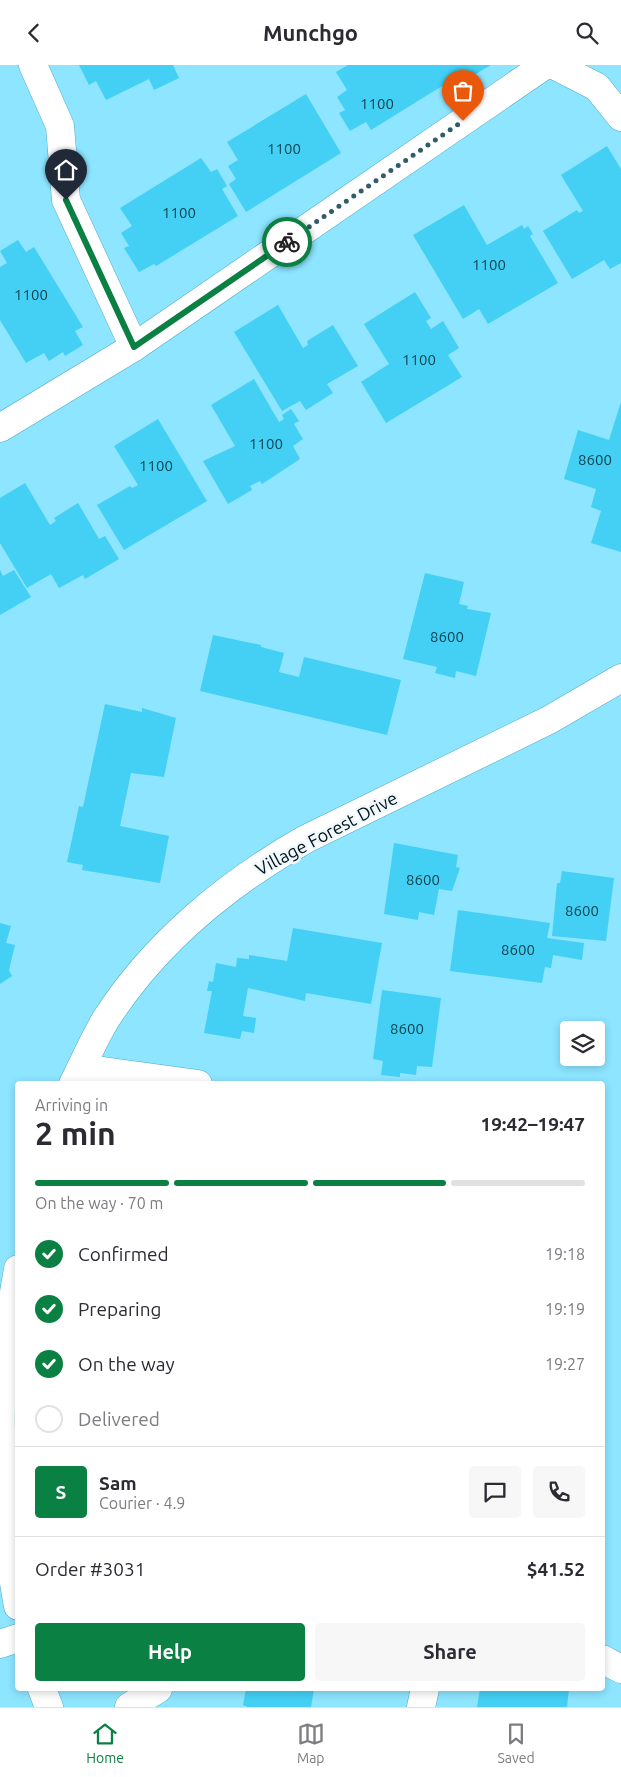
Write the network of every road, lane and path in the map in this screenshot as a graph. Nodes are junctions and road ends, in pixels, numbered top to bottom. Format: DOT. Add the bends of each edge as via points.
graph roads {
  1 [pos="34,65"];
  2 [pos="545,65"];
  3 [pos="554,65"];
  4 [pos="621,117"];
  5 [pos="134,347"];
  6 [pos="0,428"];
  7 [pos="621,678"];
  8 [pos="77,1076"];
  9 [pos="153,1081"];
  10 [pos="15,1282"];
  11 [pos="4,1330"];
  12 [pos="13,1549"];
  13 [pos="15,1572"];
  14 [pos="15,1639"];
  15 [pos="0,1643"];
  16 [pos="605,1661"];
  17 [pos="621,1669"];
  18 [pos="43,1691"];
  19 [pos="155,1691"];
  20 [pos="425,1691"];
  21 [pos="49,1707"];
  22 [pos="129,1707"];
  23 [pos="421,1707"];
  1 -- 5 [label="lane" via="60,126 66,200"];
  2 -- 5 [label="lane"];
  3 -- 4 [label="lane" via="597,87"];
  5 -- 6 [label="lane"];
  7 -- 8 [label="lane, Village Forest Drive" via="549,720 306,839 232,885 160,952 130,987 106,1020"];
  8 -- 9 [label="lane"];
  10 -- 11 [label="lane"];
  11 -- 12 [label="lane" via="1,1409 4,1515"];
  12 -- 13 [label="lane"];
  14 -- 15 [label="lane"];
  16 -- 17 [label="lane"];
  18 -- 21 [label="lane"];
  19 -- 22 [label="lane"];
  20 -- 23 [label="lane"];
}
